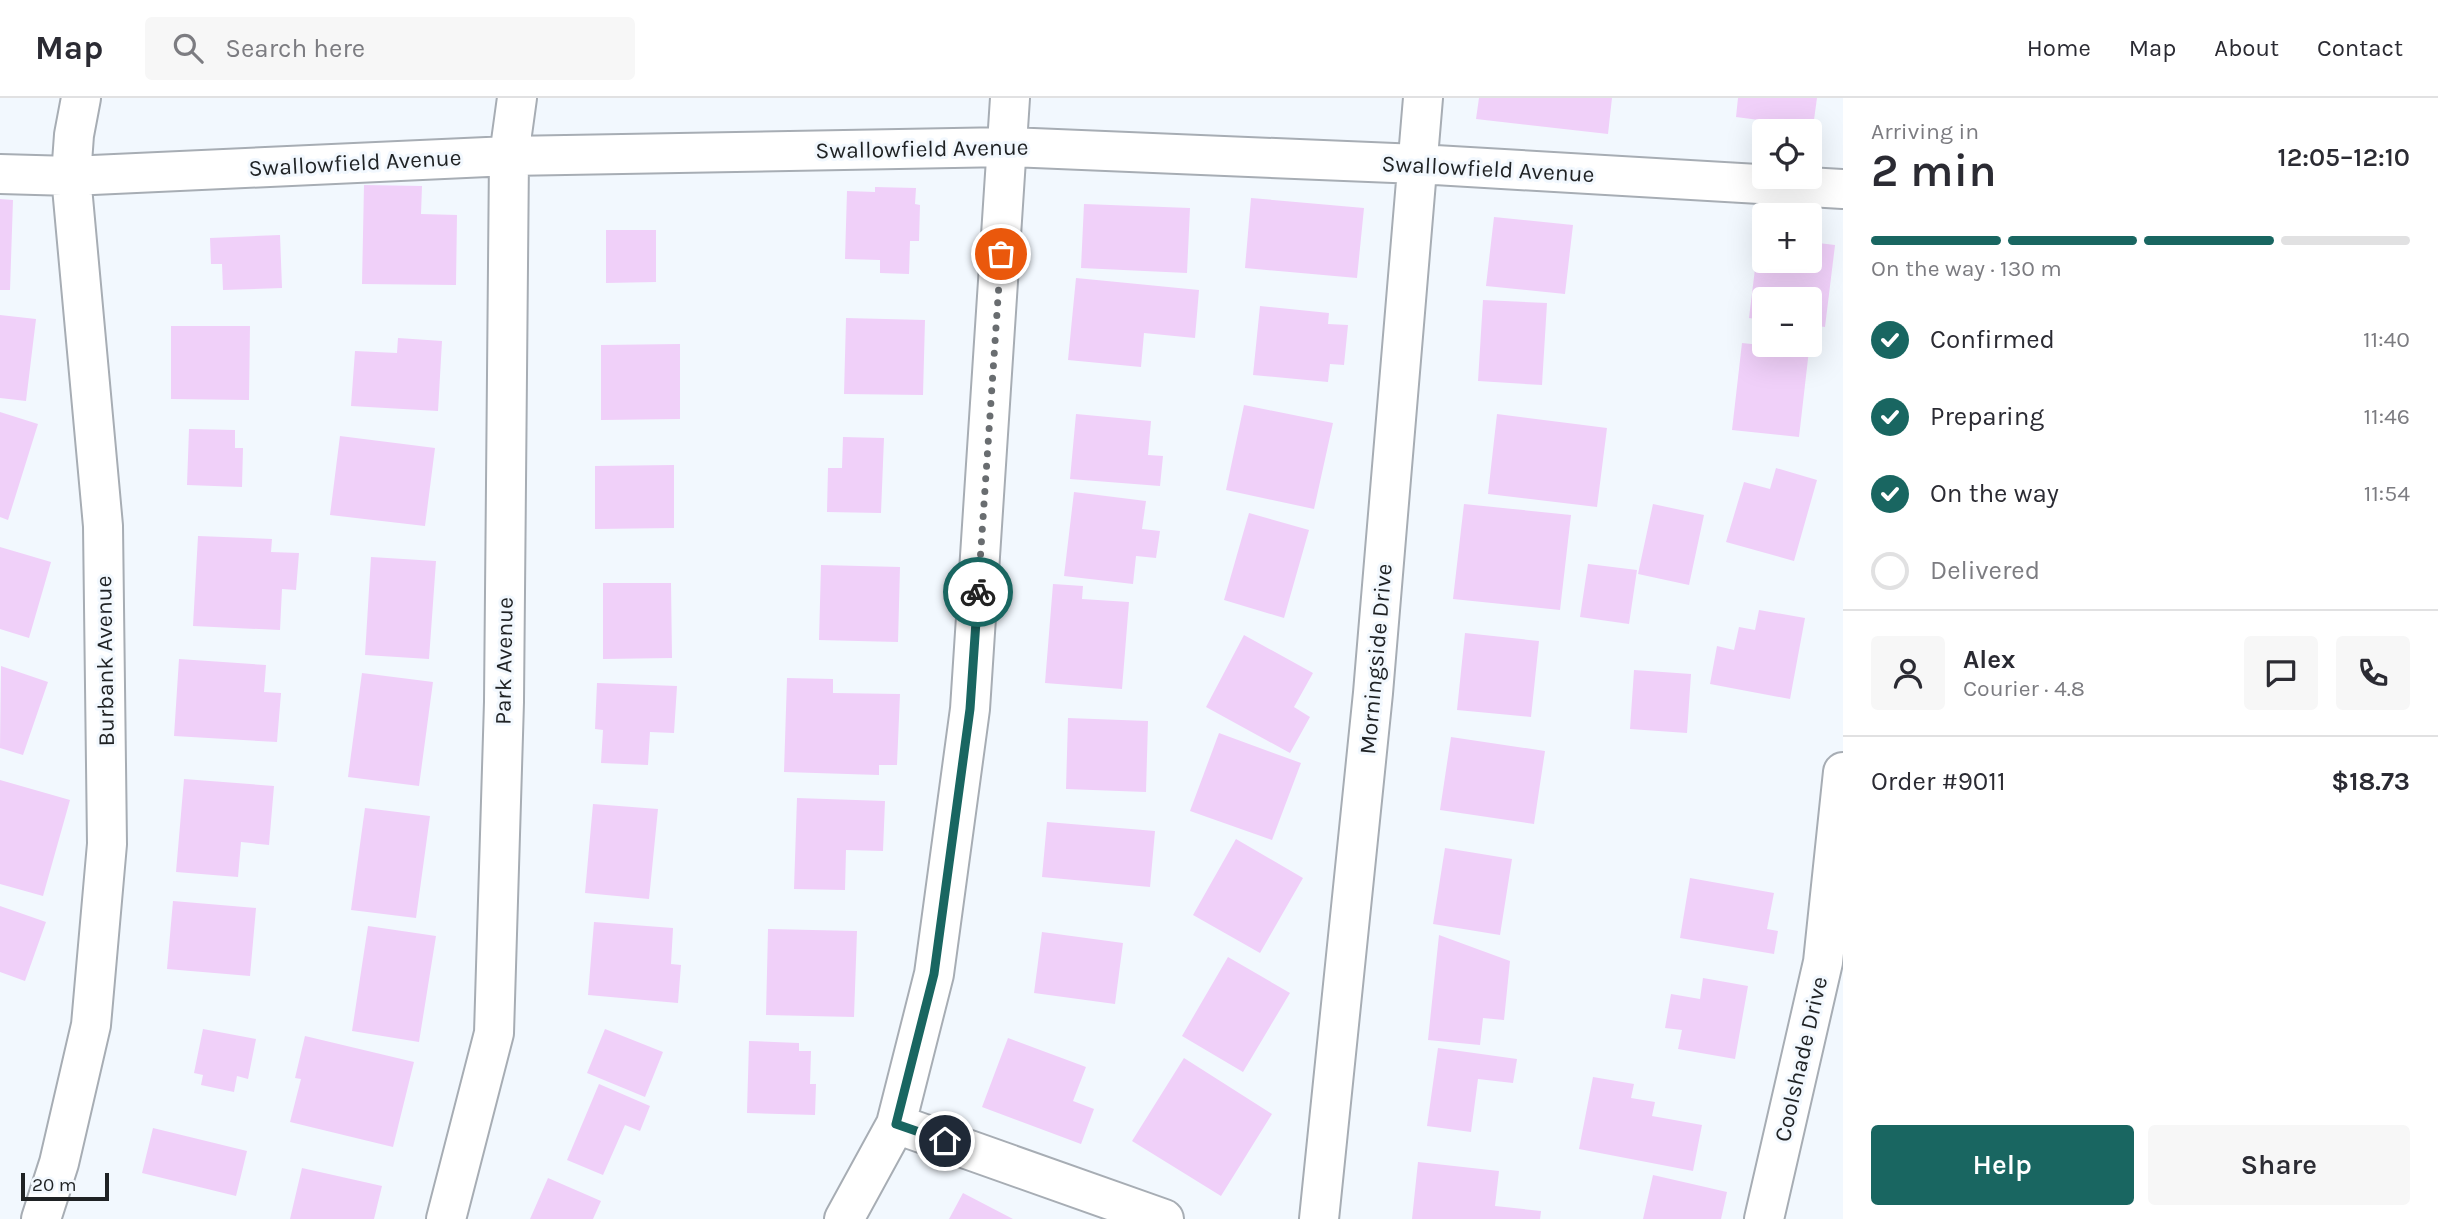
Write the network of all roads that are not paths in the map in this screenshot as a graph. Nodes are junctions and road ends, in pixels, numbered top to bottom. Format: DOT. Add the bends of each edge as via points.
graph roads {
  1 [pos="81,98"];
  2 [pos="517,98"];
  3 [pos="1010,98"];
  4 [pos="1423,98"];
  5 [pos="1008,147"];
  6 [pos="509,156"];
  7 [pos="1418,164"];
  8 [pos="0,174"];
  9 [pos="71,176"];
  10 [pos="1843,189"];
  11 [pos="1843,772"];
  12 [pos="896,1124"];
  13 [pos="41,1219"];
  14 [pos="446,1219"];
  15 [pos="845,1219"];
  16 [pos="1164,1219"];
  17 [pos="1319,1219"];
  18 [pos="1764,1219"];
  1 -- 9 [label="street, Burbank Avenue"];
  2 -- 6 [label="street, Park Avenue"];
  3 -- 5 [label="street"];
  4 -- 7 [label="street, Morningside Drive"];
  5 -- 6 [label="street, Swallowfield Avenue"];
  5 -- 7 [label="street, Swallowfield Avenue"];
  5 -- 12 [label="street" via="970,709 934,974"];
  6 -- 9 [label="street, Swallowfield Avenue"];
  6 -- 14 [label="street, Park Avenue" via="494,1032"];
  7 -- 10 [label="street, Swallowfield Avenue"];
  7 -- 17 [label="street, Morningside Drive" via="1373,693"];
  8 -- 9 [label="street, Swallowfield Avenue"];
  9 -- 13 [label="street, Burbank Avenue" via="103,526 107,844 91,1026"];
  11 -- 18 [label="street, Coolshade Drive" via="1823,962"];
  12 -- 15 [label="street"];
  12 -- 16 [label="street"];
}
